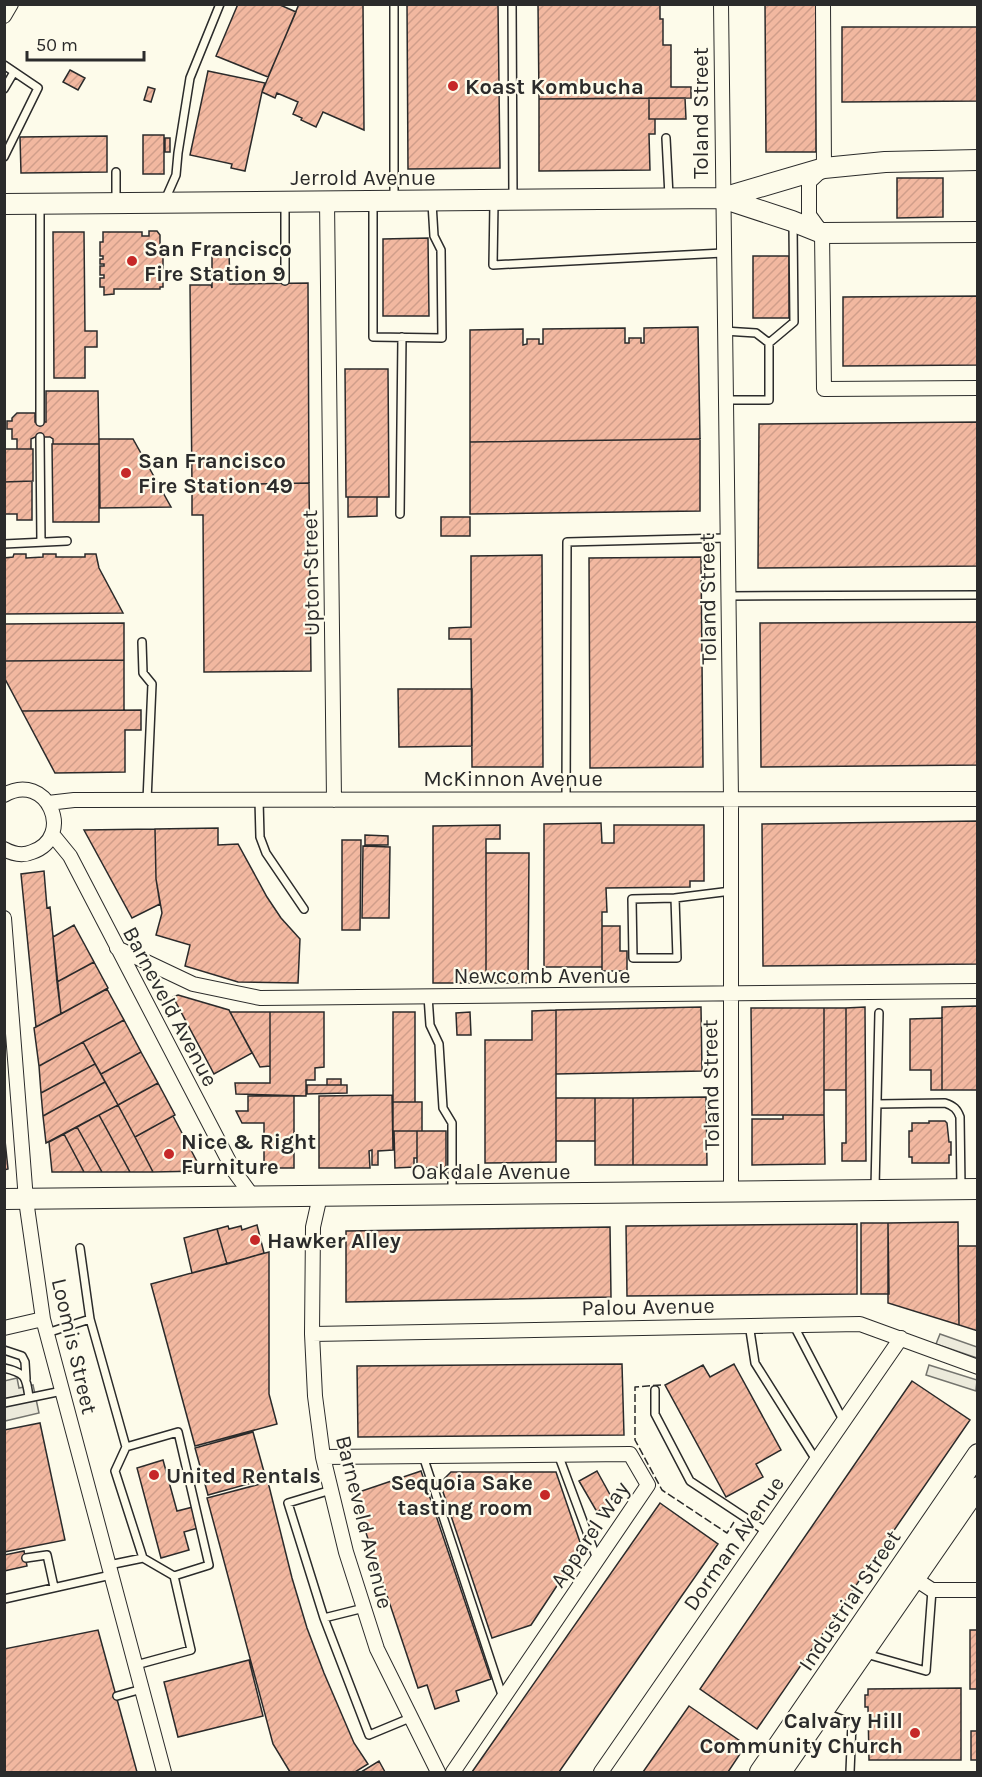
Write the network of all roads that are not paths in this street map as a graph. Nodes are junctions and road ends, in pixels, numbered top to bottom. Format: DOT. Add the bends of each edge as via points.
graph roads {
  1 [pos="11,4"];
  2 [pos="220,4"];
  3 [pos="394,4"];
  4 [pos="512,4"];
  5 [pos="721,4"];
  6 [pos="823,4"];
  7 [pos="4,16"];
  8 [pos="4,65"];
  9 [pos="14,72"];
  10 [pos="4,89"];
  11 [pos="666,138"];
  12 [pos="4,157"];
  13 [pos="978,160"];
  14 [pos="824,168"];
  15 [pos="116,171"];
  16 [pos="669,198"];
  17 [pos="722,198"];
  18 [pos="504,200"];
  19 [pos="285,201"];
  20 [pos="327,201"];
  21 [pos="373,201"];
  22 [pos="394,201"];
  23 [pos="432,201"];
  24 [pos="164,202"];
  25 [pos="40,203"];
  26 [pos="116,203"];
  27 [pos="4,204"];
  28 [pos="792,221"];
  29 [pos="978,232"];
  30 [pos="822,233"];
  31 [pos="723,253"];
  32 [pos="285,281"];
  33 [pos="724,331"];
  34 [pos="402,337"];
  35 [pos="769,343"];
  36 [pos="978,388"];
  37 [pos="726,400"];
  38 [pos="40,422"];
  39 [pos="40,437"];
  40 [pos="400,514"];
  41 [pos="727,538"];
  42 [pos="67,541"];
  43 [pos="41,542"];
  44 [pos="4,544"];
  45 [pos="978,595"];
  46 [pos="728,596"];
  47 [pos="142,642"];
  48 [pos="6,789"];
  49 [pos="731,798"];
  50 [pos="566,799"];
  51 [pos="978,799"];
  52 [pos="259,800"];
  53 [pos="334,800"];
  54 [pos="147,801"];
  55 [pos="48,803"];
  56 [pos="52,834"];
  57 [pos="4,849"];
  58 [pos="731,891"];
  59 [pos="675,898"];
  60 [pos="304,909"];
  61 [pos="4,918"];
  62 [pos="117,948"];
  63 [pos="978,991"];
  64 [pos="730,994"];
  65 [pos="428,996"];
  66 [pos="879,1013"];
  67 [pos="877,1104"];
  68 [pos="969,1189"];
  69 [pos="875,1191"];
  70 [pos="731,1193"];
  71 [pos="452,1195"];
  72 [pos="320,1196"];
  73 [pos="253,1197"];
  74 [pos="4,1199"];
  75 [pos="26,1200"];
  76 [pos="80,1248"];
  77 [pos="44,1319"];
  78 [pos="90,1319"];
  79 [pos="749,1324"];
  80 [pos="793,1324"];
  81 [pos="4,1328"];
  82 [pos="47,1334"];
  83 [pos="312,1334"];
  84 [pos="900,1338"];
  85 [pos="4,1350"];
  86 [pos="978,1367"];
  87 [pos="4,1368"];
  88 [pos="26,1379"];
  89 [pos="655,1390"];
  90 [pos="62,1391"];
  91 [pos="29,1397"];
  92 [pos="4,1403"];
  93 [pos="843,1420"];
  94 [pos="126,1447"];
  95 [pos="558,1454"];
  96 [pos="978,1454"];
  97 [pos="423,1456"];
  98 [pos="323,1457"];
  99 [pos="816,1460"];
  100 [pos="978,1487"];
  101 [pos="331,1490"];
  102 [pos="767,1532"];
  103 [pos="26,1558"];
  104 [pos="143,1558"];
  105 [pos="597,1560"];
  106 [pos="110,1570"];
  107 [pos="907,1574"];
  108 [pos="174,1576"];
  109 [pos="54,1587"];
  110 [pos="932,1590"];
  111 [pos="978,1590"];
  112 [pos="4,1599"];
  113 [pos="364,1608"];
  114 [pos="324,1618"];
  115 [pos="863,1653"];
  116 [pos="136,1665"];
  117 [pos="142,1689"];
  118 [pos="117,1696"];
  119 [pos="503,1698"];
  120 [pos="823,1712"];
  121 [pos="410,1718"];
  122 [pos="771,1771"];
  123 [pos="164,1773"];
  124 [pos="438,1773"];
  125 [pos="453,1773"];
  126 [pos="601,1773"];
  127 [pos="850,1773"];
  1 -- 7 [label="street"];
  2 -- 24 [label="lane" via="190,78 176,175"];
  3 -- 22 [label="lane"];
  4 -- 18 [label="lane"];
  5 -- 17 [label="street, Toland Street"];
  6 -- 14 [label="street"];
  8 -- 9 [label="lane"];
  9 -- 10 [label="lane"];
  9 -- 12 [label="lane" via="38,88"];
  11 -- 16 [label="lane"];
  13 -- 14 [label="street, Jerrold Avenue"];
  14 -- 17 [label="street, Jerrold Avenue"];
  14 -- 30 [label="street" via="809,182 809,215"];
  15 -- 26 [label="lane"];
  16 -- 17 [label="street, Jerrold Avenue"];
  16 -- 18 [label="street, Jerrold Avenue"];
  17 -- 28 [label="street, Jerrold Avenue"];
  17 -- 31 [label="street, Toland Street"];
  18 -- 23 [label="street, Jerrold Avenue"];
  18 -- 31 [label="lane" via="493,265"];
  19 -- 20 [label="street, Jerrold Avenue"];
  19 -- 24 [label="street, Jerrold Avenue"];
  19 -- 32 [label="lane"];
  20 -- 21 [label="street, Jerrold Avenue"];
  20 -- 53 [label="street, Upton Street"];
  21 -- 22 [label="street, Jerrold Avenue"];
  21 -- 34 [label="lane" via="373,337"];
  22 -- 23 [label="street, Jerrold Avenue"];
  23 -- 34 [label="lane" via="434,236 441,250 442,338"];
  24 -- 26 [label="street, Jerrold Avenue"];
  25 -- 26 [label="street, Jerrold Avenue"];
  25 -- 27 [label="street, Jerrold Avenue"];
  25 -- 38 [label="lane"];
  28 -- 30 [label="street, Jerrold Avenue"];
  28 -- 35 [label="lane" via="794,322"];
  29 -- 30 [label="street, Jerrold Avenue"];
  30 -- 36 [label="street" via="824,389"];
  31 -- 33 [label="street, Toland Street"];
  33 -- 35 [label="lane" via="756,333"];
  33 -- 37 [label="street, Toland Street"];
  34 -- 40 [label="lane"];
  35 -- 37 [label="lane" via="769,400"];
  37 -- 41 [label="street, Toland Street"];
  39 -- 43 [label="lane"];
  41 -- 46 [label="street, Toland Street"];
  41 -- 50 [label="lane" via="567,542"];
  42 -- 43 [label="lane"];
  43 -- 44 [label="lane"];
  45 -- 46 [label="lane"];
  46 -- 49 [label="street, Toland Street"];
  47 -- 54 [label="lane" via="143,674 152,684"];
  48 -- 55 [label="street" via="32,791"];
  49 -- 50 [label="street, McKinnon Avenue"];
  49 -- 51 [label="street, McKinnon Avenue"];
  49 -- 58 [label="street, Toland Street"];
  50 -- 53 [label="street, McKinnon Avenue"];
  52 -- 53 [label="street, McKinnon Avenue"];
  52 -- 54 [label="street, McKinnon Avenue"];
  52 -- 60 [label="lane" via="260,837 266,853"];
  54 -- 55 [label="street, McKinnon Avenue"];
  55 -- 56 [label="street" via="53,813"];
  56 -- 57 [label="street" via="47,843 29,854"];
  56 -- 62 [label="street, Barneveld Avenue" via="70,856"];
  58 -- 59 [label="lane"];
  58 -- 64 [label="street, Toland Street"];
  59 -- 59 [label="lane" via="676,958 633,958 632,899"];
  61 -- 75 [label="street, Loomis Street"];
  62 -- 65 [label="street, Newcomb Avenue" via="193,984 260,998"];
  62 -- 73 [label="street, Barneveld Avenue" via="234,1171"];
  63 -- 64 [label="street, Newcomb Avenue"];
  64 -- 65 [label="street, Newcomb Avenue"];
  64 -- 70 [label="street, Toland Street"];
  65 -- 71 [label="lane" via="430,1025 439,1044 443,1108 452,1123"];
  66 -- 67 [label="lane"];
  67 -- 68 [label="lane" via="953,1106 960,1117"];
  67 -- 69 [label="lane"];
  68 -- 69 [label="street, Oakdale Avenue"];
  69 -- 70 [label="street, Oakdale Avenue"];
  70 -- 71 [label="street, Oakdale Avenue"];
  71 -- 72 [label="street, Oakdale Avenue"];
  72 -- 73 [label="street, Oakdale Avenue"];
  72 -- 83 [label="street, Barneveld Avenue" via="313,1227"];
  73 -- 75 [label="street, Oakdale Avenue"];
  74 -- 75 [label="street, Oakdale Avenue"];
  75 -- 77 [label="street, Loomis Street"];
  76 -- 78 [label="lane"];
  77 -- 81 [label="street"];
  77 -- 82 [label="street, Loomis Street"];
  78 -- 82 [label="lane"];
  78 -- 94 [label="lane"];
  79 -- 80 [label="street, Palou Avenue"];
  79 -- 83 [label="street, Palou Avenue"];
  79 -- 99 [label="lane" via="755,1364"];
  80 -- 84 [label="street, Palou Avenue" via="860,1324"];
  80 -- 93 [label="lane"];
  82 -- 90 [label="street, Loomis Street"];
  83 -- 98 [label="street, Barneveld Avenue"];
  84 -- 86 [label="street, Palou Avenue"];
  84 -- 93 [label="street, Dorman Avenue"];
  85 -- 88 [label="lane" via="22,1356"];
  87 -- 88 [label="lane"];
  88 -- 91 [label="lane"];
  89 -- 102 [label="lane" via="655,1414 690,1481"];
  90 -- 91 [label="lane"];
  90 -- 106 [label="street, Loomis Street"];
  91 -- 92 [label="lane"];
  93 -- 99 [label="street, Dorman Avenue"];
  94 -- 104 [label="lane" via="115,1471"];
  94 -- 108 [label="lane" via="178,1432 209,1564"];
  95 -- 97 [label="street, Apparel Way"];
  95 -- 105 [label="lane"];
  95 -- 105 [label="street, Apparel Way" via="630,1454 648,1485"];
  96 -- 107 [label="street, Industrial Street"];
  97 -- 98 [label="street, Apparel Way"];
  97 -- 119 [label="lane"];
  98 -- 101 [label="street, Barneveld Avenue"];
  99 -- 102 [label="street, Dorman Avenue"];
  100 -- 107 [label="street, Industrial Street"];
  101 -- 113 [label="street, Barneveld Avenue"];
  101 -- 114 [label="lane" via="288,1503"];
  102 -- 126 [label="street, Dorman Avenue"];
  103 -- 109 [label="lane" via="47,1555"];
  104 -- 106 [label="lane"];
  104 -- 108 [label="lane"];
  105 -- 119 [label="street, Apparel Way"];
  106 -- 109 [label="lane"];
  106 -- 116 [label="street, Loomis Street"];
  107 -- 110 [label="street"];
  107 -- 115 [label="street, Industrial Street"];
  107 -- 122 [label="street, Industrial Street"];
  108 -- 116 [label="lane" via="191,1650"];
  109 -- 112 [label="lane"];
  110 -- 111 [label="street"];
  110 -- 115 [label="lane" via="926,1671"];
  113 -- 114 [label="lane"];
  113 -- 121 [label="street, Barneveld Avenue" via="377,1649"];
  114 -- 121 [label="lane" via="369,1735"];
  115 -- 120 [label="street, Industrial Street"];
  116 -- 117 [label="street, Loomis Street"];
  117 -- 118 [label="lane"];
  117 -- 123 [label="street, Loomis Street"];
  119 -- 125 [label="street, Apparel Way"];
  120 -- 122 [label="street, Industrial Street"];
  120 -- 127 [label="lane" via="852,1723"];
  121 -- 124 [label="street, Barneveld Avenue"];
}
